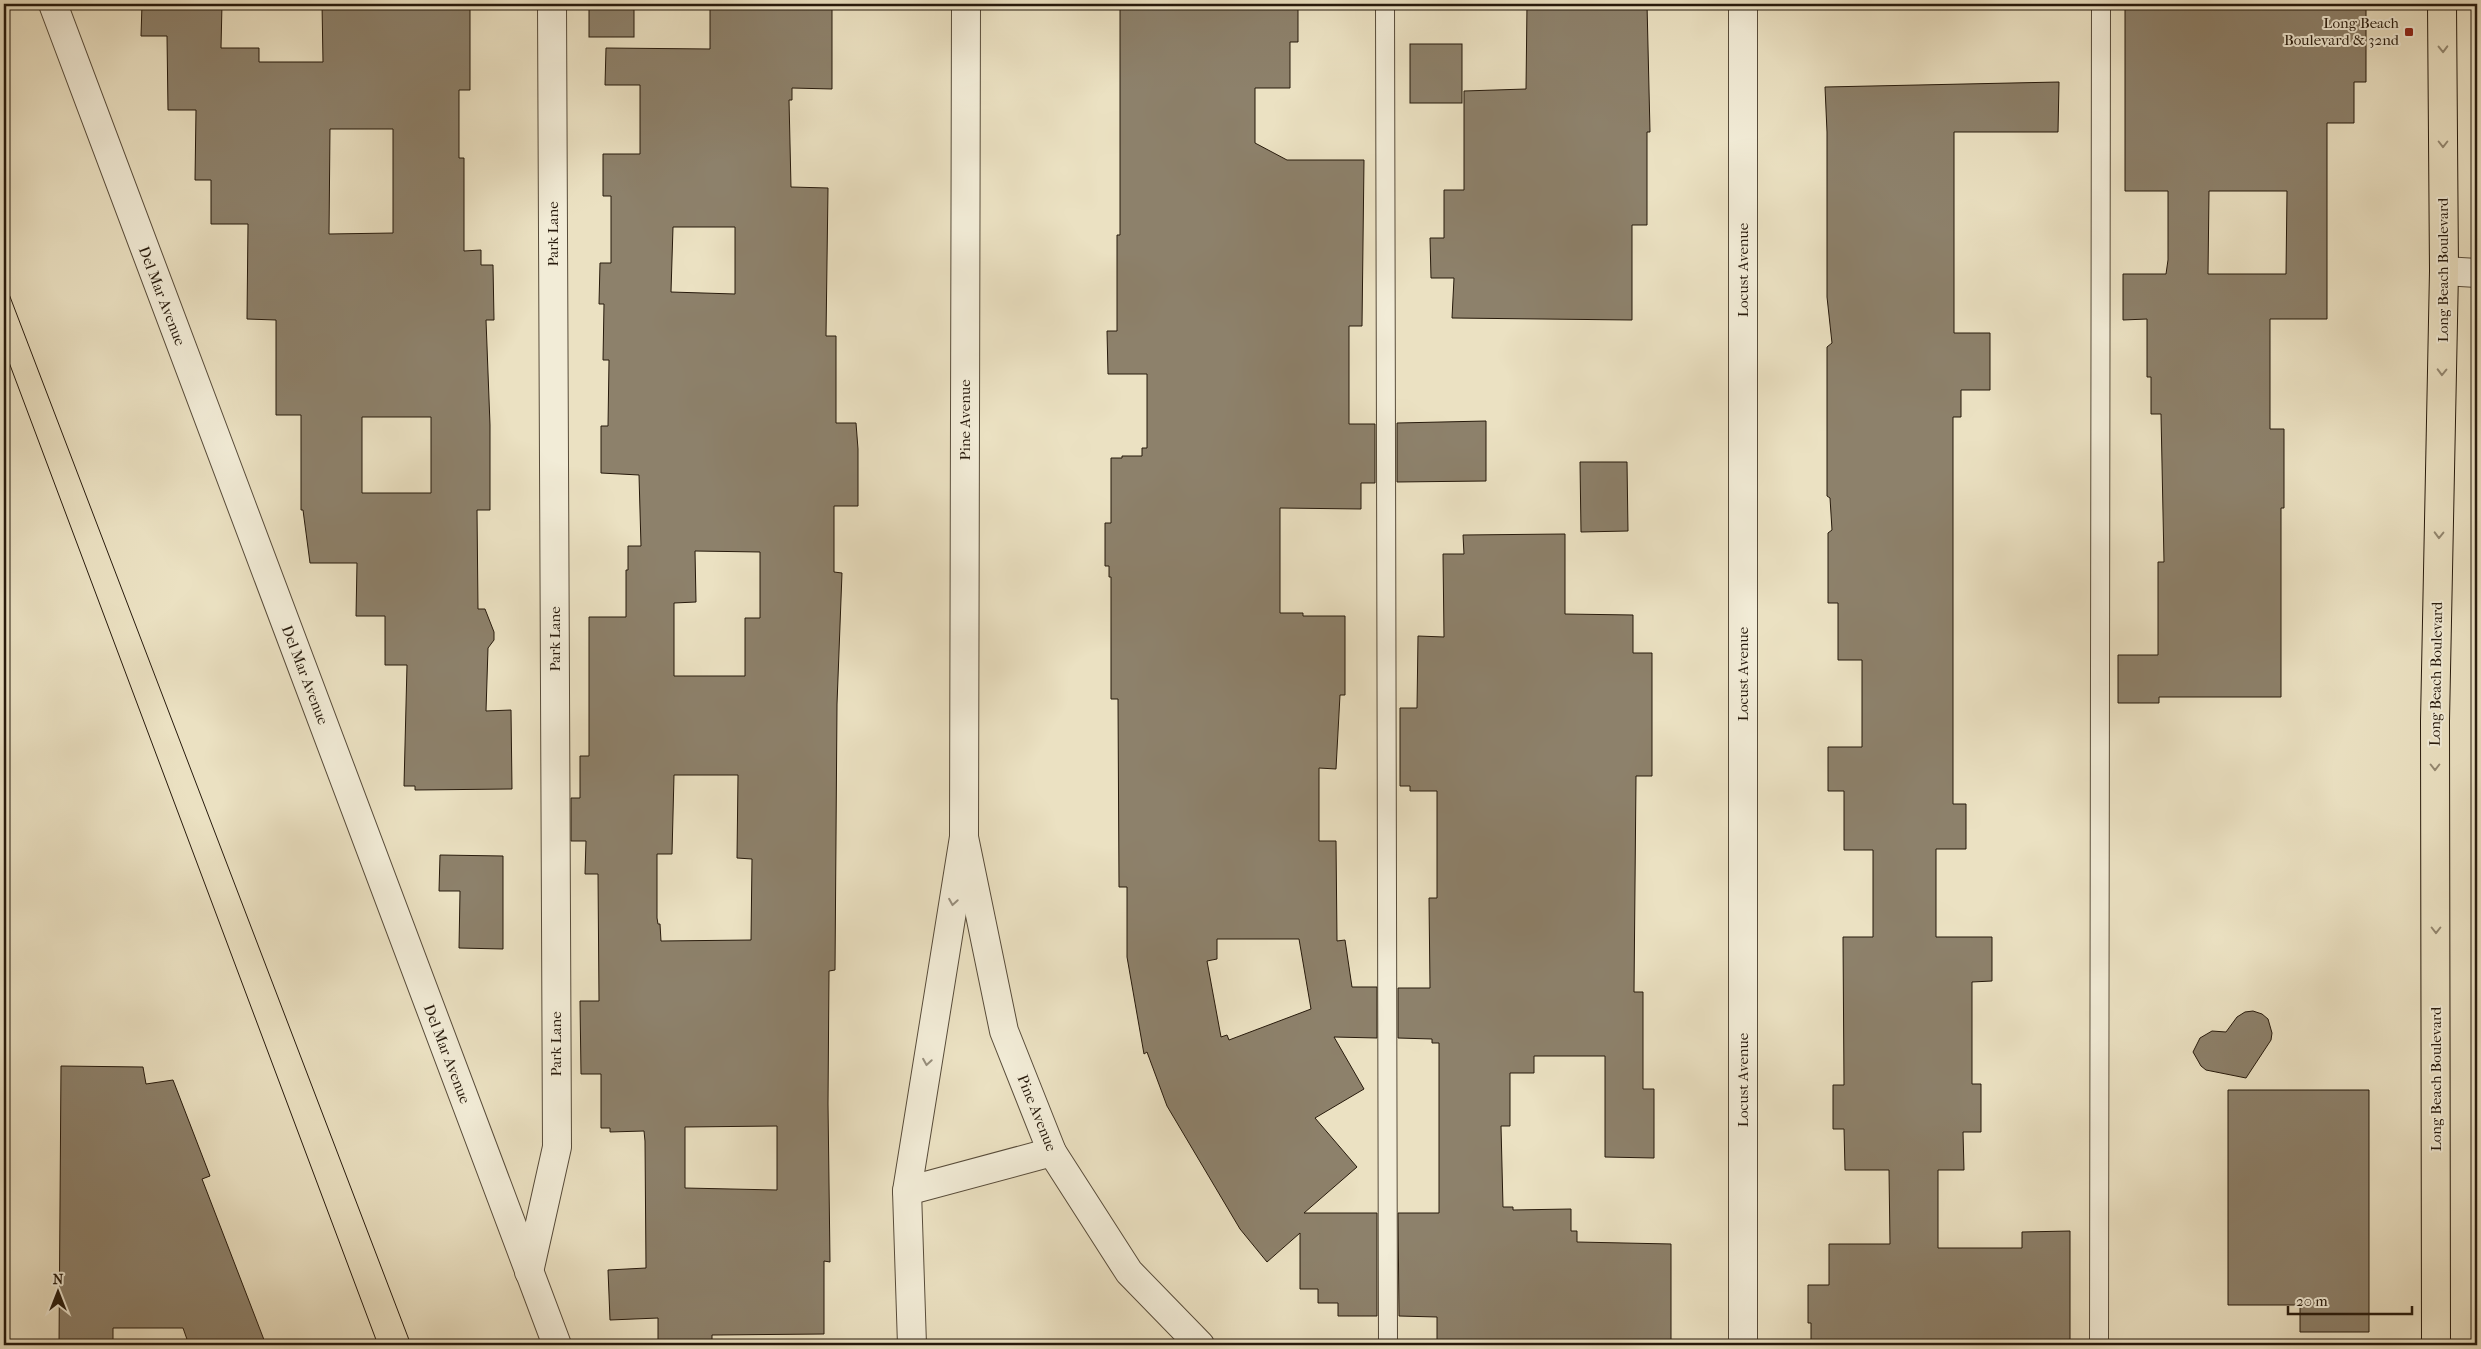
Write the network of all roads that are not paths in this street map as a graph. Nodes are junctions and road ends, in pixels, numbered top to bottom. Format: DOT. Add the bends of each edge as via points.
graph roads {
  1 [pos="53,4"];
  2 [pos="552,4"];
  3 [pos="966,4"];
  4 [pos="1385,4"];
  5 [pos="1744,4"];
  6 [pos="2101,4"];
  7 [pos="2442,4"];
  8 [pos="2444,271"];
  9 [pos="2477,273"];
  10 [pos="964,837"];
  11 [pos="1052,1152"];
  12 [pos="907,1191"];
  13 [pos="529,1272"];
  14 [pos="557,1345"];
  15 [pos="912,1345"];
  16 [pos="1200,1345"];
  17 [pos="1388,1345"];
  18 [pos="1744,1345"];
  19 [pos="2099,1345"];
  20 [pos="2436,1345"];
  1 -- 13 [label="street, Del Mar Avenue"];
  2 -- 13 [label="street, Park Lane" via="557,1147"];
  3 -- 10 [label="street, Pine Avenue"];
  4 -- 17 [label="lane"];
  5 -- 18 [label="street, Locust Avenue"];
  6 -- 19 [label="lane"];
  7 -- 8 [label="main road, Long Beach Boulevard, one-way"];
  8 -- 9 [label="street"];
  8 -- 20 [label="main road, Long Beach Boulevard, one-way" via="2435,720"];
  10 -- 11 [label="street, Pine Avenue" via="1004,1031"];
  10 -- 12 [label="street, Pine Avenue, one-way"];
  11 -- 12 [label="street"];
  11 -- 16 [label="street, Pine Avenue" via="1129,1272"];
  12 -- 15 [label="street, Pine Avenue"];
  13 -- 14 [label="street, Del Mar Avenue"];
}
